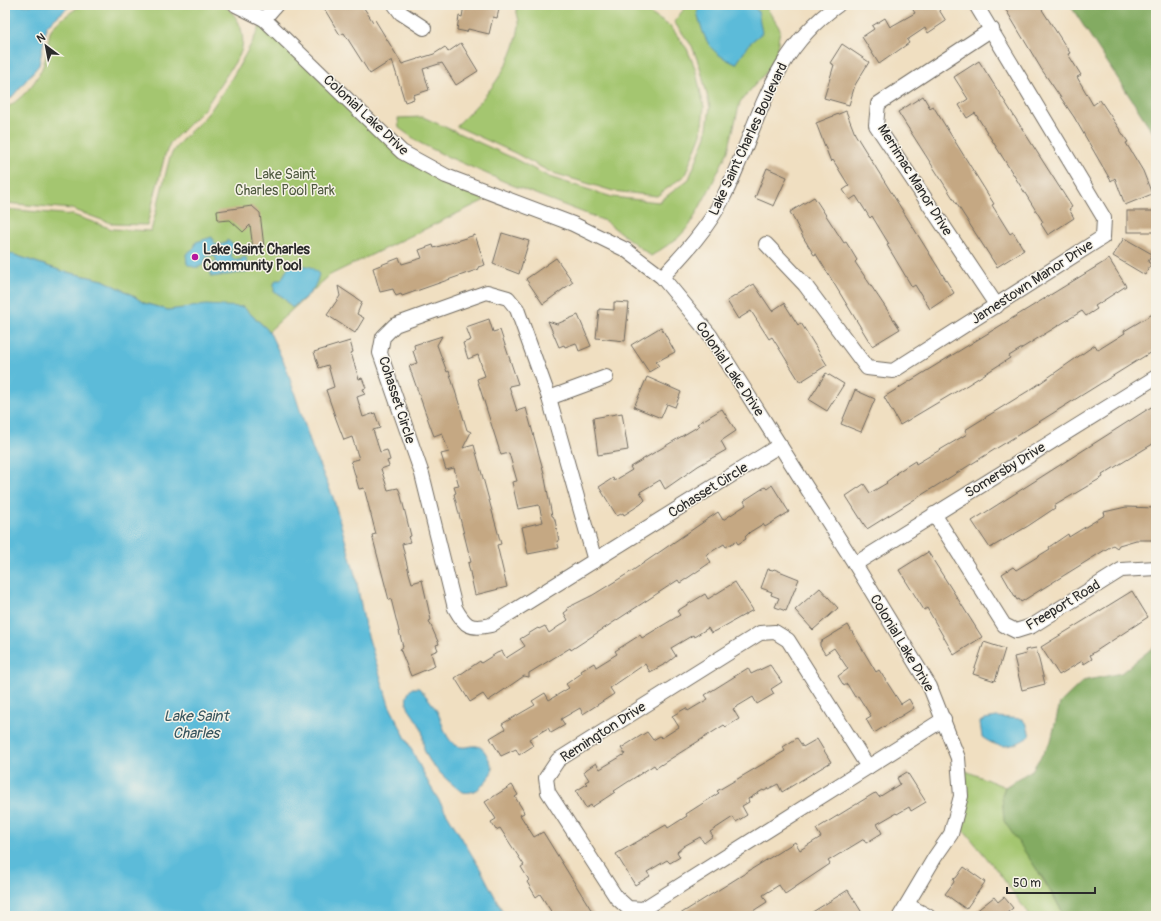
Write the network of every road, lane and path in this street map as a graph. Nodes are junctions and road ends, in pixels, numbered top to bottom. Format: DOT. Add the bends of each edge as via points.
graph roads {
  1 [pos="236,5"];
  2 [pos="276,5"];
  3 [pos="395,5"];
  4 [pos="838,5"];
  5 [pos="976,5"];
  6 [pos="264,19"];
  7 [pos="424,28"];
  8 [pos="992,29"];
  9 [pos="766,244"];
  10 [pos="662,277"];
  11 [pos="997,306"];
  12 [pos="606,377"];
  13 [pos="1156,377"];
  14 [pos="549,398"];
  15 [pos="780,445"];
  16 [pos="934,514"];
  17 [pos="595,561"];
  18 [pos="855,564"];
  19 [pos="1156,568"];
  20 [pos="944,719"];
  21 [pos="868,767"];
  22 [pos="904,911"];
  23 [pos="928,916"];
  1 -- 6 [label="street, Colonial Lake Drive"];
  2 -- 6 [label="street"];
  3 -- 7 [label="street" via="401,13"];
  4 -- 10 [label="street, Lake Saint Charles Boulevard" via="807,32 787,57 772,83 723,199 702,232"];
  5 -- 8 [label="street, Jamestown Manor Drive"];
  6 -- 10 [label="street, Colonial Lake Drive" via="402,152 446,176 573,224 626,250"];
  8 -- 11 [label="street, Jamestown Manor Drive" via="1104,218 1103,237"];
  8 -- 11 [label="street, Merrimac Manor Drive" via="878,104 876,125"];
  9 -- 11 [label="street, Jamestown Manor Drive" via="805,285 867,368 893,372"];
  10 -- 15 [label="street, Colonial Lake Drive" via="710,335"];
  12 -- 14 [label="street"];
  13 -- 16 [label="street, Somersby Drive"];
  14 -- 17 [label="street, Cohasset Circle"];
  14 -- 17 [label="street, Cohasset Circle" via="517,309 508,298 487,292 395,325 383,337 380,353 422,474 455,608 463,622 477,628 491,625"];
  15 -- 17 [label="street, Cohasset Circle"];
  15 -- 18 [label="street, Colonial Lake Drive"];
  16 -- 18 [label="street, Somersby Drive"];
  16 -- 19 [label="street, Freeport Road" via="1004,625 1016,631 1032,626 1121,570"];
  18 -- 20 [label="street, Colonial Lake Drive" via="930,687"];
  20 -- 21 [label="street, Remington Drive"];
  20 -- 22 [label="street, Colonial Lake Drive" via="958,758 961,796 958,813 951,834"];
  21 -- 21 [label="street, Remington Drive" via="643,909 628,908 616,897 548,792 546,778 558,760 760,633 775,632 788,640"];
  22 -- 23 [label="street"];
}
